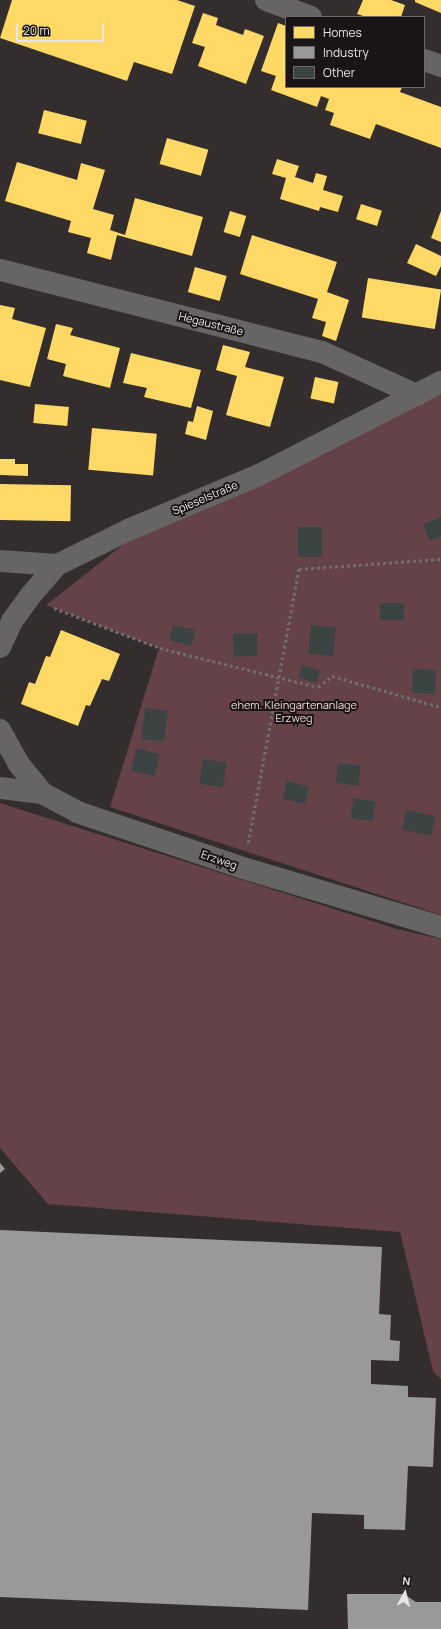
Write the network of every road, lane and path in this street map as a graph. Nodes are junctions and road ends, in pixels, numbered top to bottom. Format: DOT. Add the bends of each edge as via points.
graph roads {
  1 [pos="266,0"];
  2 [pos="309,11"];
  3 [pos="425,60"];
  4 [pos="441,66"];
  5 [pos="0,270"];
  6 [pos="441,382"];
  7 [pos="416,396"];
  8 [pos="441,559"];
  9 [pos="0,561"];
  10 [pos="57,565"];
  11 [pos="30,596"];
  12 [pos="0,647"];
  13 [pos="281,678"];
  14 [pos="441,707"];
  15 [pos="0,730"];
  16 [pos="0,788"];
  17 [pos="42,793"];
  18 [pos="243,868"];
  19 [pos="441,927"];
  1 -- 2 [label="street"];
  3 -- 4 [label="street"];
  5 -- 7 [label="street, Hegaustraße" via="322,352"];
  6 -- 7 [label="street, Spieselstraße"];
  7 -- 10 [label="street, Spieselstraße" via="261,474 128,530"];
  8 -- 13 [label="path" via="299,568"];
  9 -- 10 [label="street"];
  10 -- 11 [label="street, Spieselstraße"];
  11 -- 12 [label="street, Spieselstraße" via="12,621"];
  11 -- 13 [label="path" via="46,605 160,648"];
  13 -- 14 [label="path" via="318,687 332,676"];
  13 -- 18 [label="path"];
  15 -- 17 [label="street" via="18,763"];
  16 -- 17 [label="street, Erzweg"];
  17 -- 18 [label="street, Erzweg" via="77,812"];
  18 -- 19 [label="street, Erzweg"];
}
